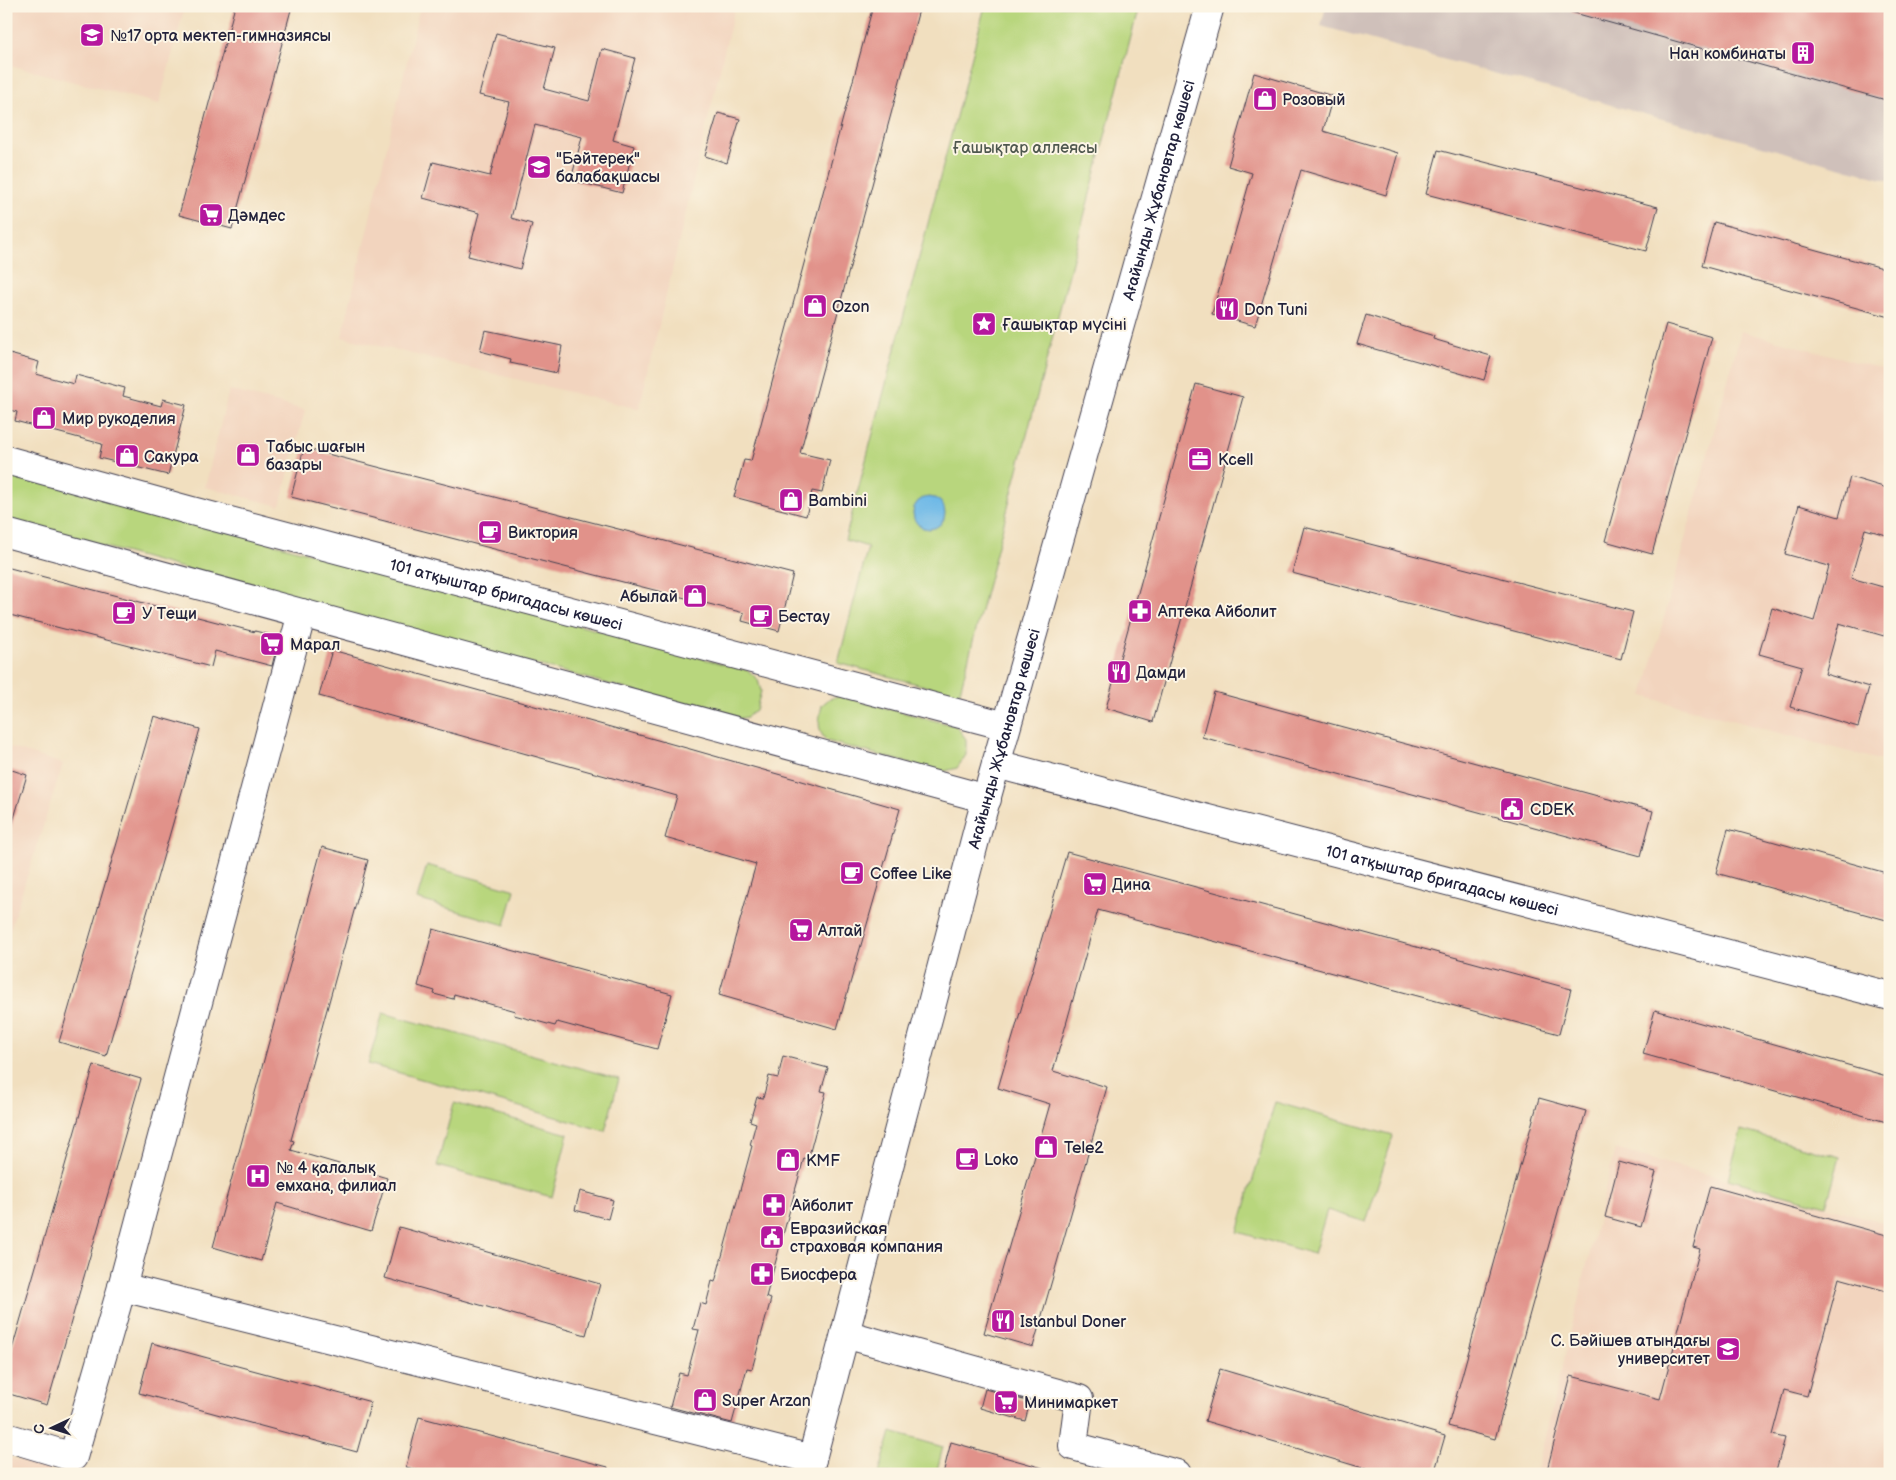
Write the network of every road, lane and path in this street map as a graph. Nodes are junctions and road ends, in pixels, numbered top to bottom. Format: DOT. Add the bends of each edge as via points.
graph roads {
  1 [pos="1210,6"];
  2 [pos="6,460"];
  3 [pos="6,533"];
  4 [pos="302,613"];
  5 [pos="1006,726"];
  6 [pos="996,764"];
  7 [pos="987,799"];
  8 [pos="1890,996"];
  9 [pos="122,1287"];
  10 [pos="845,1334"];
  11 [pos="6,1437"];
  12 [pos="810,1466"];
  13 [pos="1176,1474"];
  1 -- 5 [label="street, Ағайынды Жұбановтар көшесі"];
  2 -- 5 [label="street, 101 атқыштар бригадасы көшесі"];
  3 -- 4 [label="street"];
  4 -- 7 [label="street"];
  4 -- 9 [label="street"];
  5 -- 6 [label="street, Ағайынды Жұбановтар көшесі"];
  6 -- 7 [label="street, Ағайынды Жұбановтар көшесі"];
  6 -- 8 [label="street, 101 атқыштар бригадасы көшесі"];
  7 -- 10 [label="street, Ағайынды Жұбановтар көшесі"];
  9 -- 11 [label="street" via="73,1457"];
  9 -- 12 [label="street"];
  10 -- 12 [label="street, Ағайынды Жұбановтар көшесі"];
  10 -- 13 [label="street" via="1079,1399 1073,1446"];
}
